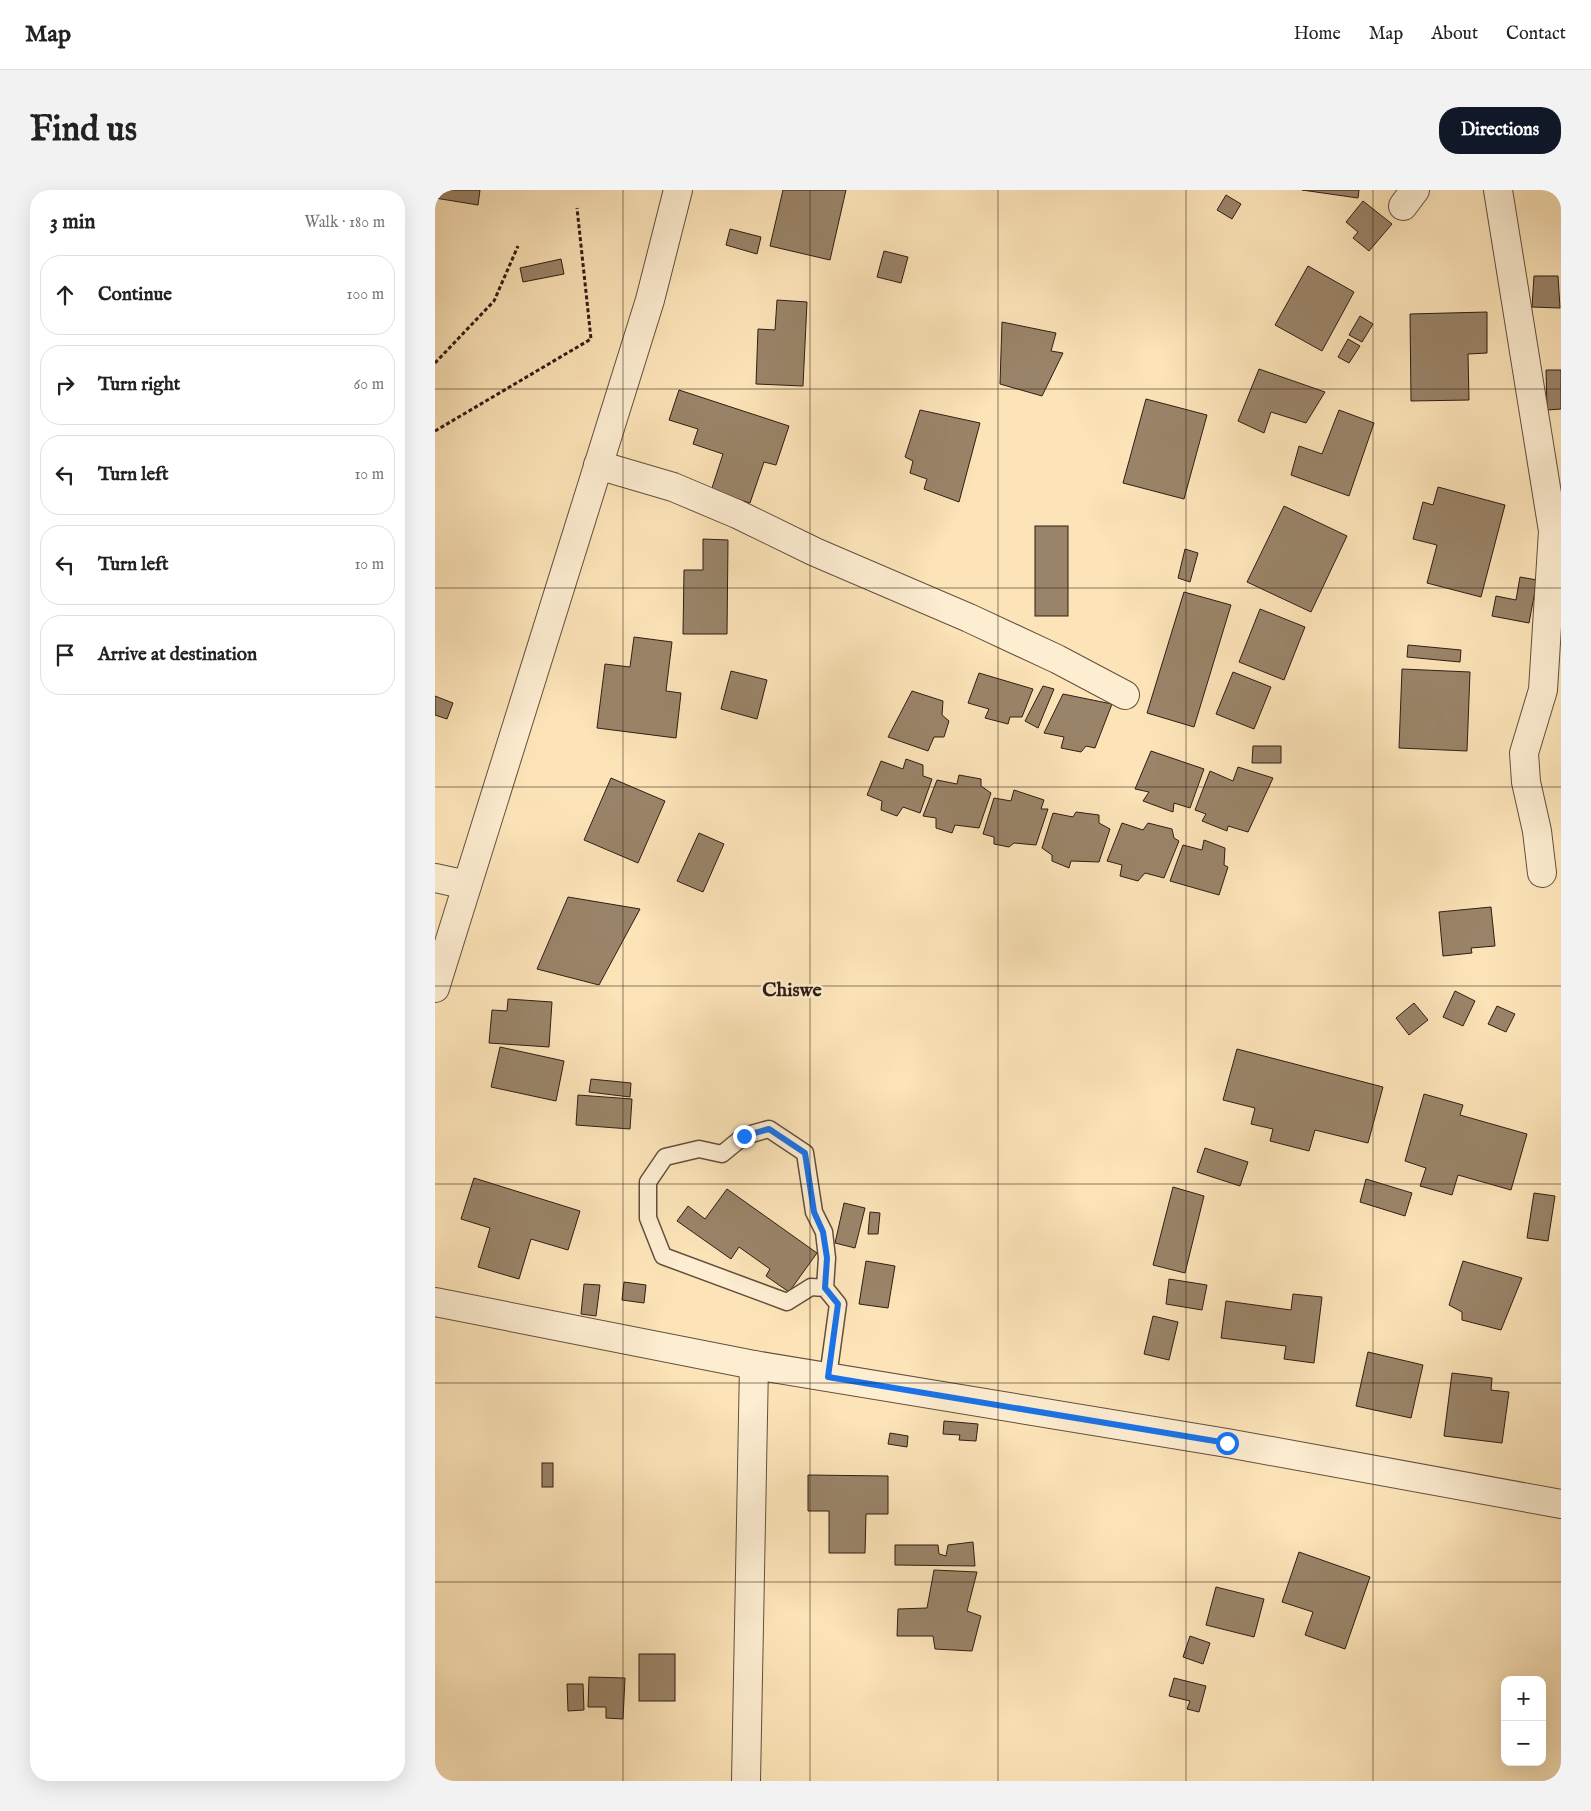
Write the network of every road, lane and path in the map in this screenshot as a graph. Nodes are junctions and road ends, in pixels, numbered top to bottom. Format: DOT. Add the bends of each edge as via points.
graph roads {
  1 [pos="678,190"];
  2 [pos="1498,190"];
  3 [pos="577,208"];
  4 [pos="518,246"];
  5 [pos="435,363"];
  6 [pos="435,431"];
  7 [pos="598,466"];
  8 [pos="1125,695"];
  9 [pos="1542,874"];
  10 [pos="435,878"];
  11 [pos="467,885"];
  12 [pos="435,988"];
  13 [pos="825,1288"];
  14 [pos="435,1302"];
  15 [pos="754,1365"];
  16 [pos="828,1377"];
  17 [pos="1561,1504"];
  18 [pos="746,1781"];
  1 -- 7 [label="street" via="650,300"];
  2 -- 9 [label="street" via="1553,531 1543,690 1524,753"];
  3 -- 6 [label="path" via="591,339"];
  4 -- 5 [label="path" via="494,301"];
  7 -- 8 [label="street" via="673,487 737,514 815,552 978,622"];
  7 -- 11 [label="street"];
  10 -- 11 [label="street"];
  11 -- 12 [label="street"];
  13 -- 13 [label="lane" via="811,1287 787,1302 663,1256 648,1218 648,1182 665,1157 699,1149 722,1154 744,1136 769,1129 805,1153 814,1212 823,1232 827,1258"];
  13 -- 16 [label="lane" via="838,1304"];
  14 -- 15 [label="street"];
  15 -- 16 [label="street"];
  15 -- 18 [label="street"];
  16 -- 17 [label="street" via="1227,1443"];
}
